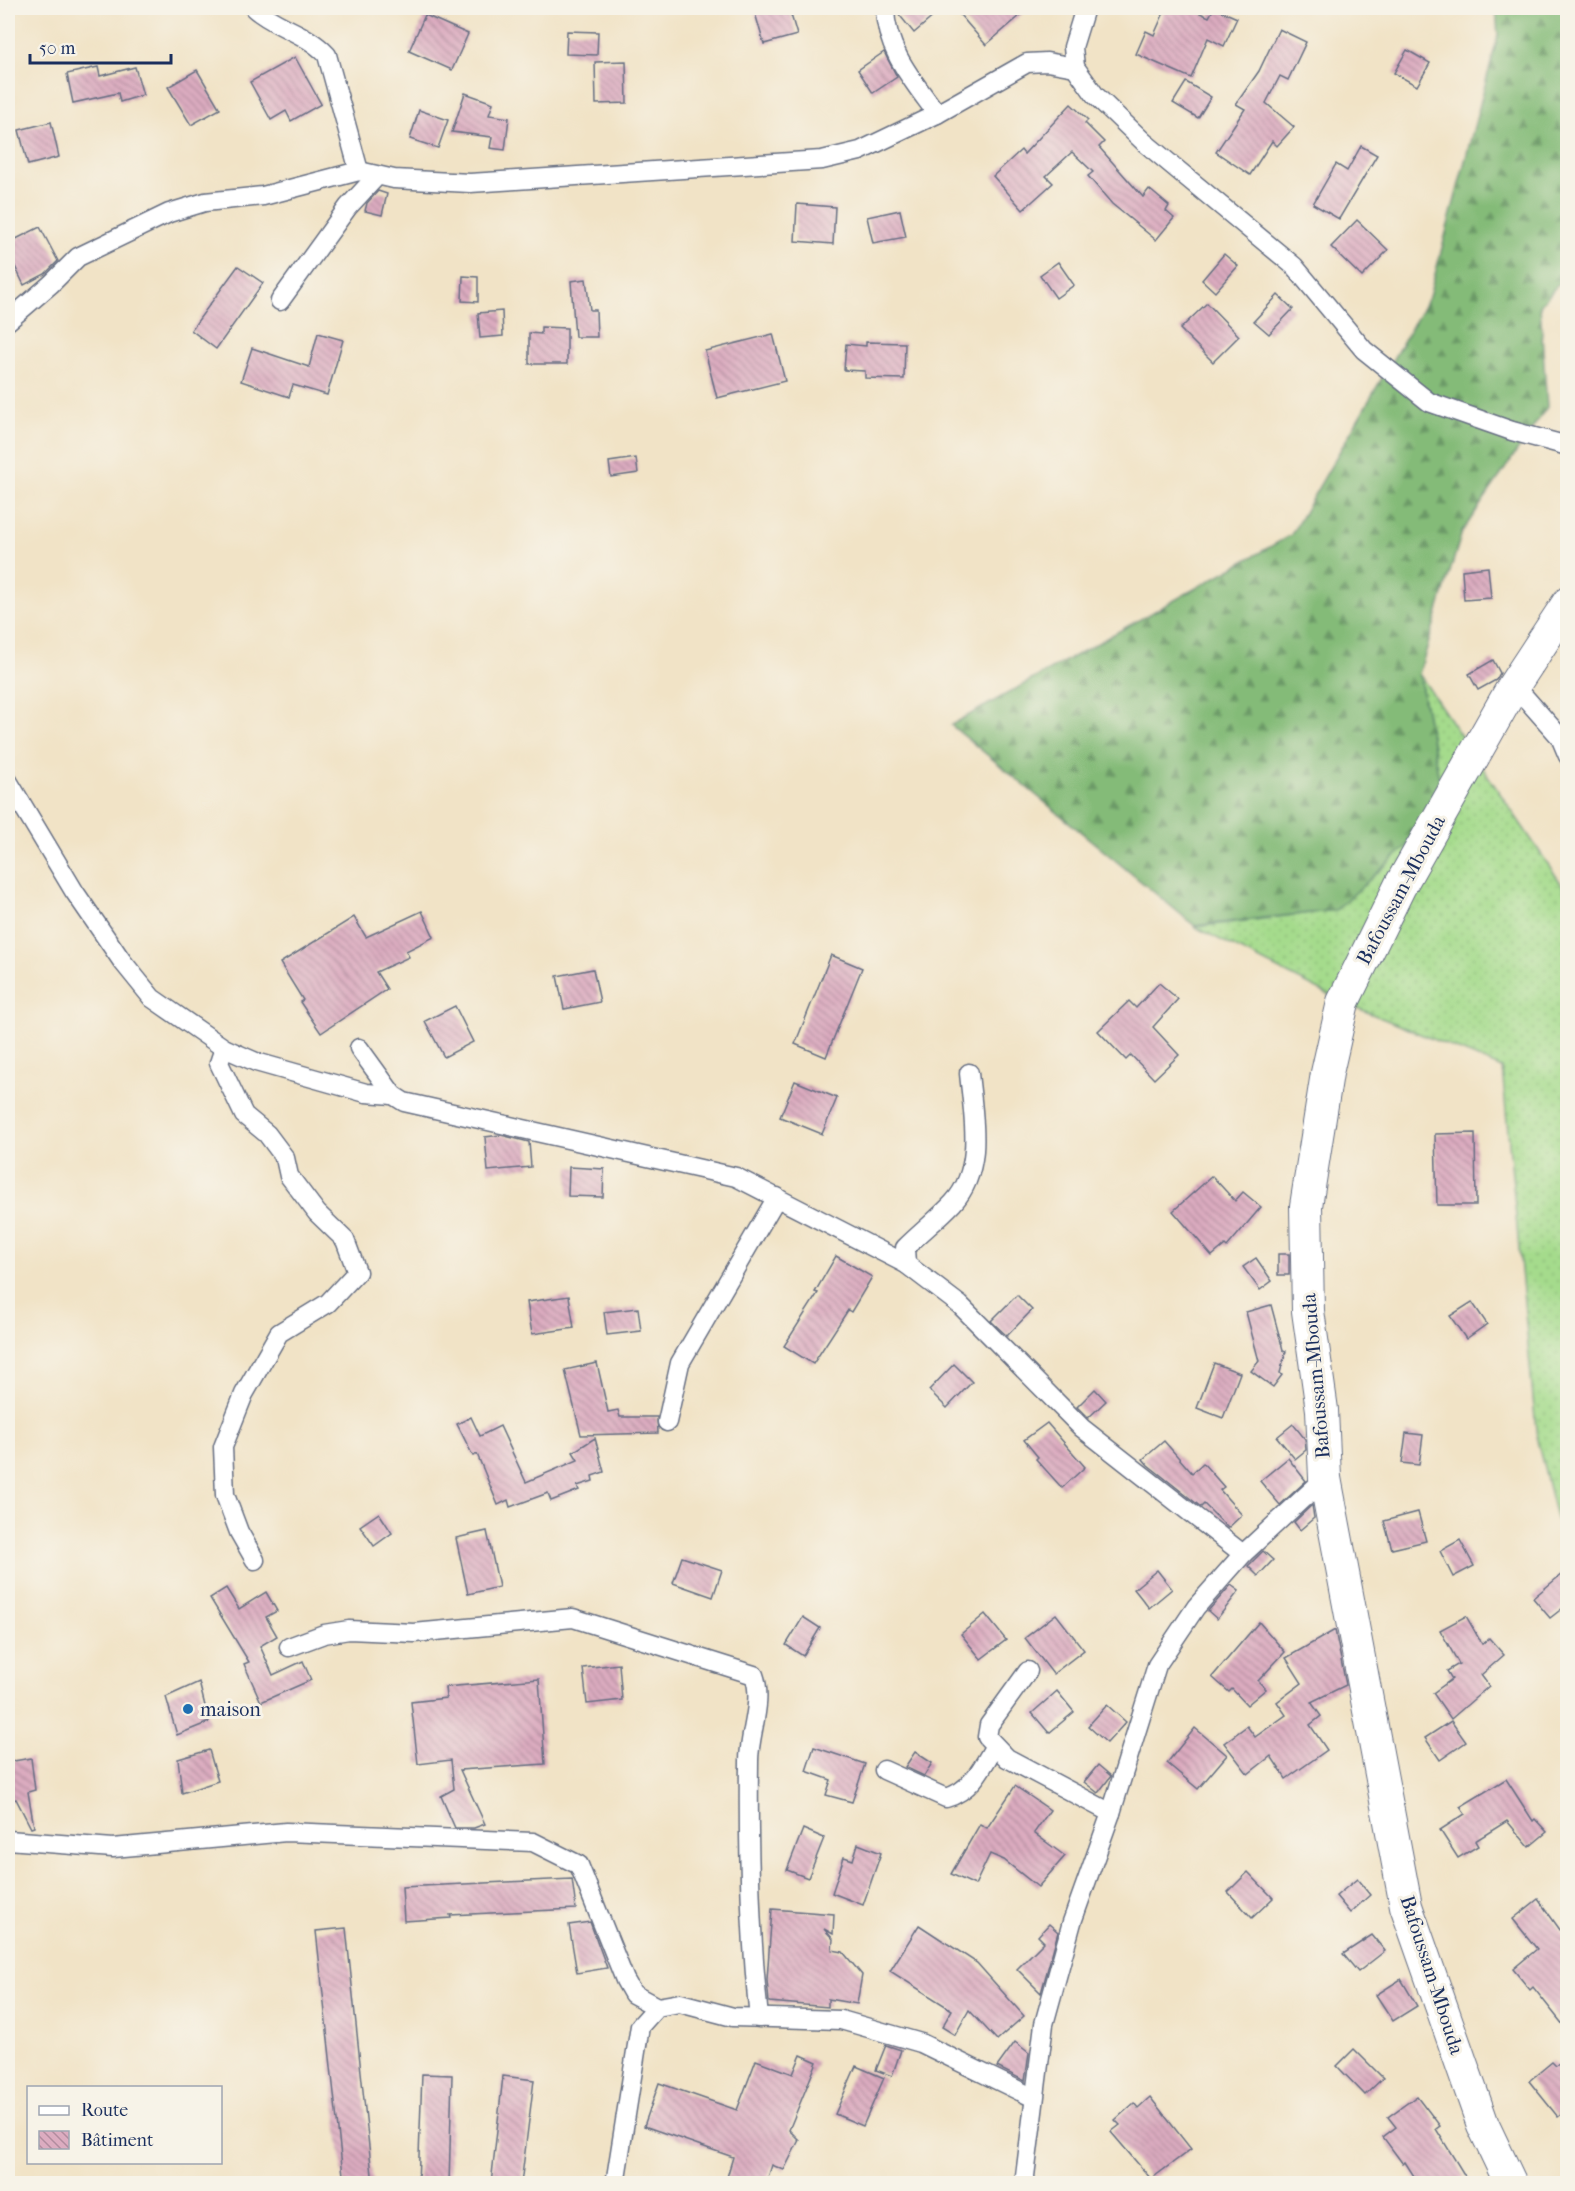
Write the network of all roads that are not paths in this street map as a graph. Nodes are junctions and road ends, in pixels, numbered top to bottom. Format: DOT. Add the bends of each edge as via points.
graph roads {
  1 [pos="254,8"];
  2 [pos="885,8"];
  3 [pos="1085,8"];
  4 [pos="1075,67"];
  5 [pos="937,114"];
  6 [pos="368,174"];
  7 [pos="280,302"];
  8 [pos="8,321"];
  9 [pos="1568,446"];
  10 [pos="1568,603"];
  11 [pos="1514,685"];
  12 [pos="1568,756"];
  13 [pos="8,782"];
  14 [pos="224,1048"];
  15 [pos="359,1048"];
  16 [pos="969,1073"];
  17 [pos="393,1095"];
  18 [pos="777,1197"];
  19 [pos="906,1264"];
  20 [pos="667,1422"];
  21 [pos="1325,1478"];
  22 [pos="1243,1554"];
  23 [pos="255,1560"];
  24 [pos="290,1647"];
  25 [pos="1028,1671"];
  26 [pos="994,1747"];
  27 [pos="884,1770"];
  28 [pos="1111,1813"];
  29 [pos="8,1840"];
  30 [pos="657,2007"];
  31 [pos="759,2018"];
  32 [pos="1034,2098"];
  33 [pos="615,2184"];
  34 [pos="1024,2184"];
  35 [pos="1511,2184"];
  1 -- 6 [label="street" via="316,44 327,55"];
  2 -- 5 [label="street" via="891,43"];
  3 -- 4 [label="street" via="1073,47"];
  4 -- 5 [label="street" via="1027,63"];
  4 -- 9 [label="street" via="1095,95 1144,142 1294,266 1364,350 1429,402"];
  5 -- 6 [label="street" via="860,151 822,160 470,183"];
  6 -- 7 [label="street"];
  6 -- 8 [label="street" via="263,196 205,202 169,213 78,257"];
  10 -- 11 [label="highway, Bafoussam-Mbouda"];
  11 -- 12 [label="street" via="1560,737"];
  11 -- 21 [label="highway, Bafoussam-Mbouda" via="1400,886 1343,1002 1327,1073 1306,1206 1308,1311 1322,1410"];
  13 -- 14 [label="street" via="74,891 152,998"];
  14 -- 17 [label="street" via="311,1078 366,1093"];
  14 -- 23 [label="street" via="219,1063 244,1115 267,1134 285,1158 289,1176 317,1213 345,1240 357,1272 328,1303 279,1333 244,1394 223,1447 225,1495 238,1532"];
  15 -- 17 [label="street"];
  16 -- 19 [label="street" via="975,1139 971,1172 954,1202 904,1248"];
  17 -- 18 [label="street" via="404,1102 736,1177"];
  18 -- 19 [label="street"];
  18 -- 20 [label="street" via="680,1363"];
  19 -- 22 [label="street" via="960,1305 1082,1428"];
  21 -- 22 [label="street"];
  21 -- 35 [label="highway, Bafoussam-Mbouda" via="1406,1905 1483,2125"];
  22 -- 28 [label="street" via="1196,1608 1157,1665"];
  24 -- 31 [label="street" via="324,1634 349,1630 414,1633 573,1618 754,1675 758,1687 749,1757 748,1844"];
  25 -- 26 [label="street" via="989,1725 987,1737"];
  26 -- 27 [label="street" via="974,1780 957,1795 946,1798"];
  26 -- 28 [label="street" via="1007,1758"];
  28 -- 32 [label="street" via="1072,1922 1044,2024"];
  29 -- 30 [label="street" via="113,1848 285,1832 533,1842 579,1865 625,1980 633,1994"];
  30 -- 31 [label="street" via="680,2002 733,2017"];
  30 -- 33 [label="street" via="640,2025"];
  31 -- 32 [label="street" via="841,2020 887,2032 921,2043"];
  32 -- 34 [label="street"];
}
